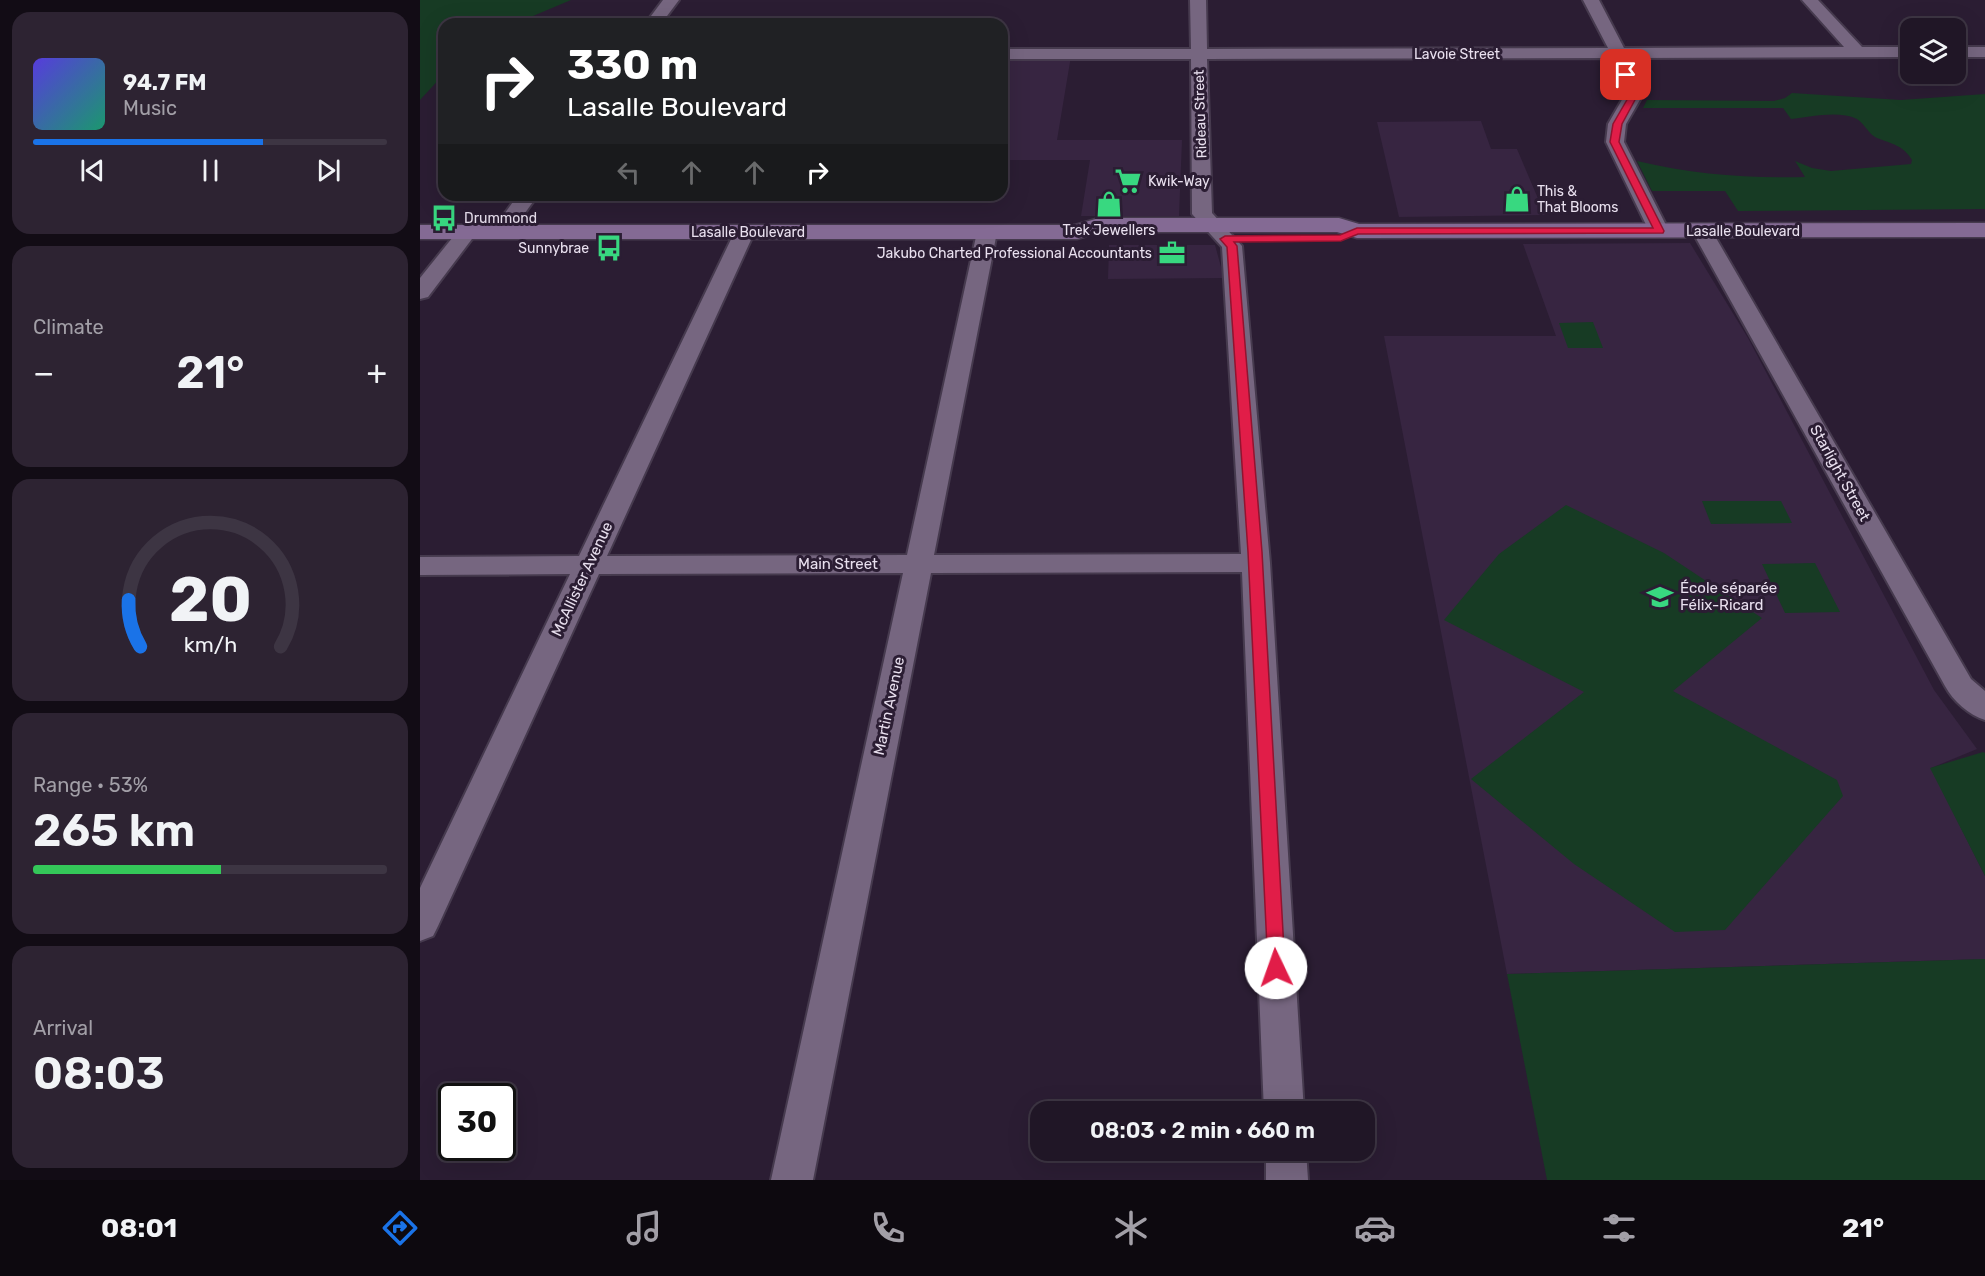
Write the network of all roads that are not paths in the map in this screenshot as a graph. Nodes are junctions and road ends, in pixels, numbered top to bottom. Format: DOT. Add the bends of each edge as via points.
graph roads {
  1 [pos="672,0"];
  2 [pos="1198,0"];
  3 [pos="1591,0"];
  4 [pos="1810,0"];
  5 [pos="658,18"];
  6 [pos="1857,52"];
  7 [pos="1900,52"];
  8 [pos="1966,52"];
  9 [pos="1985,52"];
  10 [pos="1619,53"];
  11 [pos="1008,54"];
  12 [pos="1198,54"];
  13 [pos="524,201"];
  14 [pos="1985,230"];
  15 [pos="468,231"];
  16 [pos="502,231"];
  17 [pos="745,231"];
  18 [pos="1659,231"];
  19 [pos="1702,231"];
  20 [pos="420,232"];
  21 [pos="987,232"];
  22 [pos="1218,232"];
  23 [pos="420,292"];
  24 [pos="1256,563"];
  25 [pos="918,564"];
  26 [pos="589,565"];
  27 [pos="420,566"];
  28 [pos="1985,709"];
  29 [pos="420,926"];
  30 [pos="1283,1101"];
  31 [pos="1286,1161"];
  32 [pos="792,1180"];
  33 [pos="1287,1180"];
  1 -- 5 [label="street"];
  2 -- 12 [label="street, Rideau Street"];
  3 -- 10 [label="street"];
  4 -- 6 [label="street"];
  6 -- 7 [label="street, Lavoie Street"];
  6 -- 10 [label="street, Lavoie Street"];
  8 -- 9 [label="street"];
  10 -- 12 [label="street, Lavoie Street"];
  10 -- 18 [label="street" via="1632,98 1617,124 1615,142"];
  11 -- 12 [label="street, Lavoie Street"];
  12 -- 22 [label="street, Rideau Street" via="1202,214"];
  13 -- 16 [label="street"];
  14 -- 19 [label="main road, Lasalle Boulevard"];
  15 -- 16 [label="main road, Lasalle Boulevard"];
  15 -- 20 [label="main road, Lasalle Boulevard"];
  15 -- 23 [label="street"];
  16 -- 17 [label="main road, Lasalle Boulevard"];
  17 -- 21 [label="main road, Lasalle Boulevard"];
  17 -- 26 [label="street, McAllister Avenue"];
  18 -- 19 [label="main road, Lasalle Boulevard"];
  18 -- 22 [label="main road, Lasalle Boulevard" via="1357,231 1341,238"];
  19 -- 28 [label="street, Starlight Street" via="1960,686"];
  21 -- 22 [label="main road, Lasalle Boulevard" via="1077,232 1100,240"];
  21 -- 25 [label="street, Martin Avenue"];
  22 -- 24 [label="street, Rideau Street" via="1232,246"];
  24 -- 25 [label="street, Main Street"];
  24 -- 30 [label="street, Rideau Street"];
  25 -- 26 [label="street, Main Street"];
  25 -- 32 [label="street, Martin Avenue"];
  26 -- 27 [label="street, Main Street"];
  26 -- 29 [label="street, McAllister Avenue"];
  31 -- 33 [label="street"];
}
